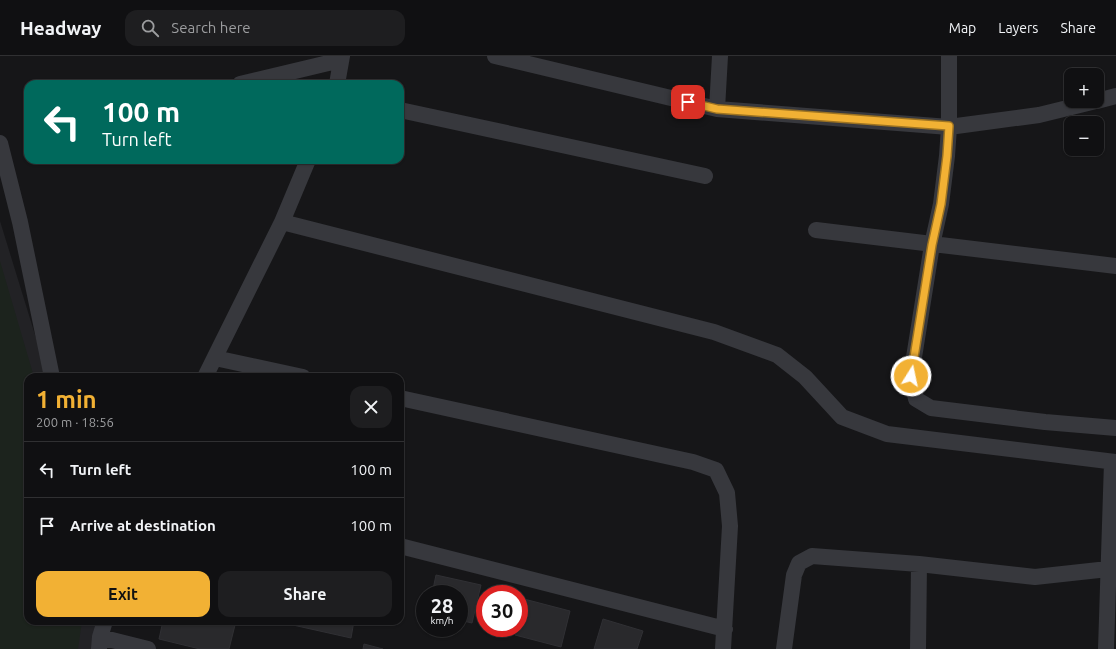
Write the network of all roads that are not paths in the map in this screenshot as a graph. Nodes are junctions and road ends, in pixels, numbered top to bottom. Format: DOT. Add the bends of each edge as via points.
graph roads {
  1 [pos="496,56"];
  2 [pos="720,56"];
  3 [pos="949,56"];
  4 [pos="341,58"];
  5 [pos="256,80"];
  6 [pos="338,80"];
  7 [pos="1116,96"];
  8 [pos="1104,99"];
  9 [pos="1068,108"];
  10 [pos="717,109"];
  11 [pos="404,111"];
  12 [pos="949,126"];
  13 [pos="0,143"];
  14 [pos="306,164"];
  15 [pos="705,176"];
  16 [pos="282,222"];
  17 [pos="816,230"];
  18 [pos="932,245"];
  19 [pos="1116,266"];
  20 [pos="215,358"];
  21 [pos="51,373"];
  22 [pos="207,373"];
  23 [pos="284,373"];
  24 [pos="404,399"];
  25 [pos="1116,428"];
  26 [pos="1114,462"];
  27 [pos="404,547"];
  28 [pos="919,564"];
  29 [pos="1108,569"];
  30 [pos="104,625"];
  31 [pos="725,629"];
  32 [pos="99,643"];
  33 [pos="148,649"];
  34 [pos="724,649"];
  35 [pos="784,649"];
  36 [pos="918,649"];
  37 [pos="1106,649"];
  1 -- 10 [label="street"];
  2 -- 10 [label="street"];
  3 -- 12 [label="street"];
  4 -- 5 [label="street"];
  4 -- 6 [label="street"];
  7 -- 8 [label="street"];
  9 -- 12 [label="street" via="1039,115"];
  10 -- 12 [label="street"];
  11 -- 15 [label="street"];
  12 -- 18 [label="street" via="941,204"];
  13 -- 21 [label="street" via="20,222"];
  14 -- 16 [label="street"];
  16 -- 20 [label="street"];
  16 -- 26 [label="street" via="714,332 777,355 805,377 842,417 886,434"];
  17 -- 18 [label="street"];
  18 -- 19 [label="street"];
  18 -- 25 [label="street" via="911,376 916,399 931,408"];
  20 -- 22 [label="street"];
  20 -- 23 [label="street"];
  24 -- 31 [label="street" via="693,462 716,470 727,493 730,526"];
  26 -- 29 [label="street"];
  27 -- 31 [label="street"];
  28 -- 29 [label="street" via="1035,576"];
  28 -- 35 [label="street" via="812,556 799,563 794,575"];
  28 -- 36 [label="street"];
  29 -- 37 [label="street"];
  30 -- 32 [label="street"];
  31 -- 34 [label="street"];
  32 -- 33 [label="street"];
}
